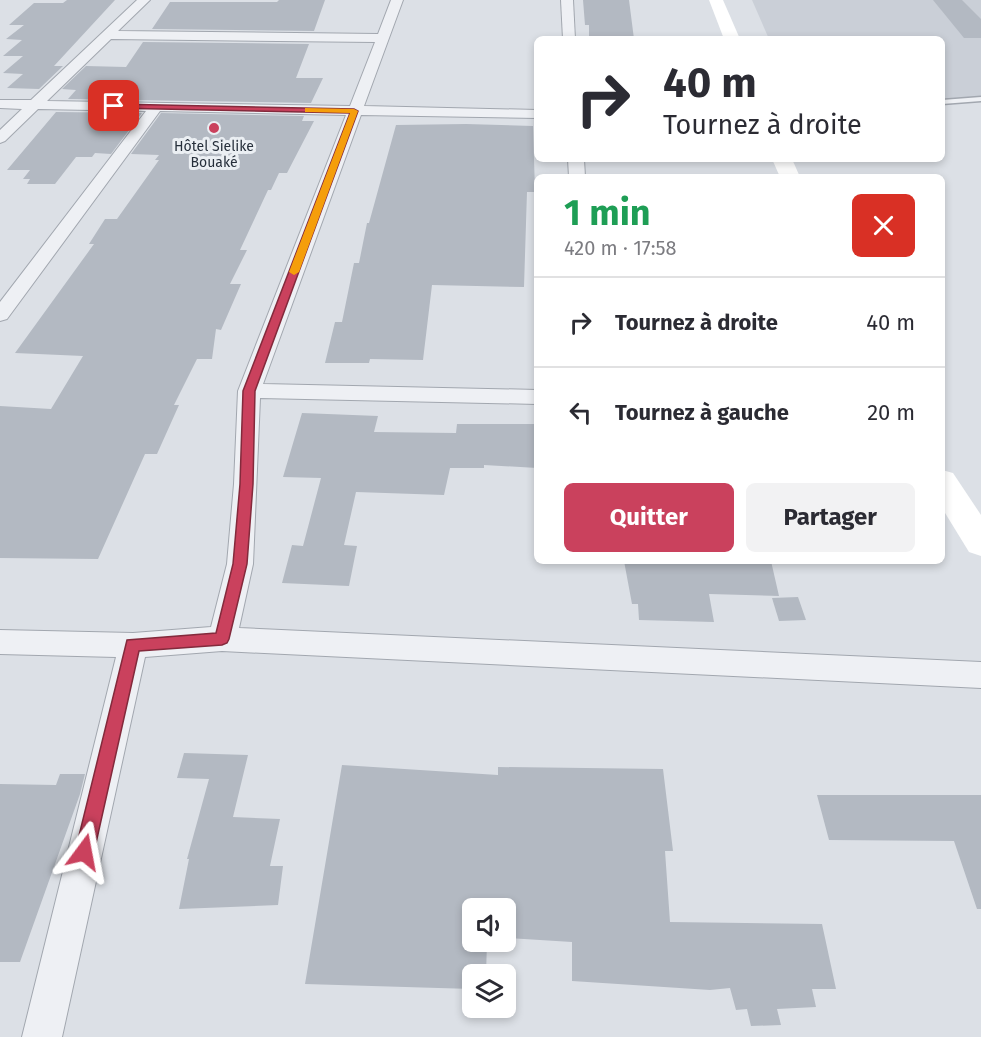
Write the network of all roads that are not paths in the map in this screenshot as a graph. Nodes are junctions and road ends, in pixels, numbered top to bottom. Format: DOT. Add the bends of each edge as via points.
graph roads {
  1 [pos="144,0"];
  2 [pos="397,0"];
  3 [pos="567,0"];
  4 [pos="716,0"];
  5 [pos="109,35"];
  6 [pos="569,36"];
  7 [pos="731,36"];
  8 [pos="381,38"];
  9 [pos="981,99"];
  10 [pos="945,102"];
  11 [pos="0,104"];
  12 [pos="32,105"];
  13 [pos="156,107"];
  14 [pos="354,111"];
  15 [pos="534,114"];
  16 [pos="0,138"];
  17 [pos="0,315"];
  18 [pos="249,391"];
  19 [pos="534,397"];
  20 [pos="945,486"];
  21 [pos="981,543"];
  22 [pos="222,639"];
  23 [pos="0,642"];
  24 [pos="133,645"];
  25 [pos="981,675"];
  26 [pos="42,1037"];
  1 -- 5 [label="street"];
  2 -- 8 [label="street"];
  3 -- 6 [label="street"];
  4 -- 7 [label="street"];
  5 -- 8 [label="street"];
  5 -- 12 [label="street"];
  8 -- 14 [label="street"];
  9 -- 10 [label="lane"];
  11 -- 12 [label="street"];
  12 -- 13 [label="street"];
  12 -- 16 [label="street"];
  13 -- 14 [label="street"];
  13 -- 17 [label="street"];
  14 -- 15 [label="street"];
  14 -- 18 [label="street"];
  18 -- 19 [label="street"];
  18 -- 22 [label="street" via="240,564"];
  20 -- 21 [label="street"];
  22 -- 24 [label="street"];
  22 -- 25 [label="street"];
  23 -- 24 [label="street"];
  24 -- 26 [label="street"];
}
